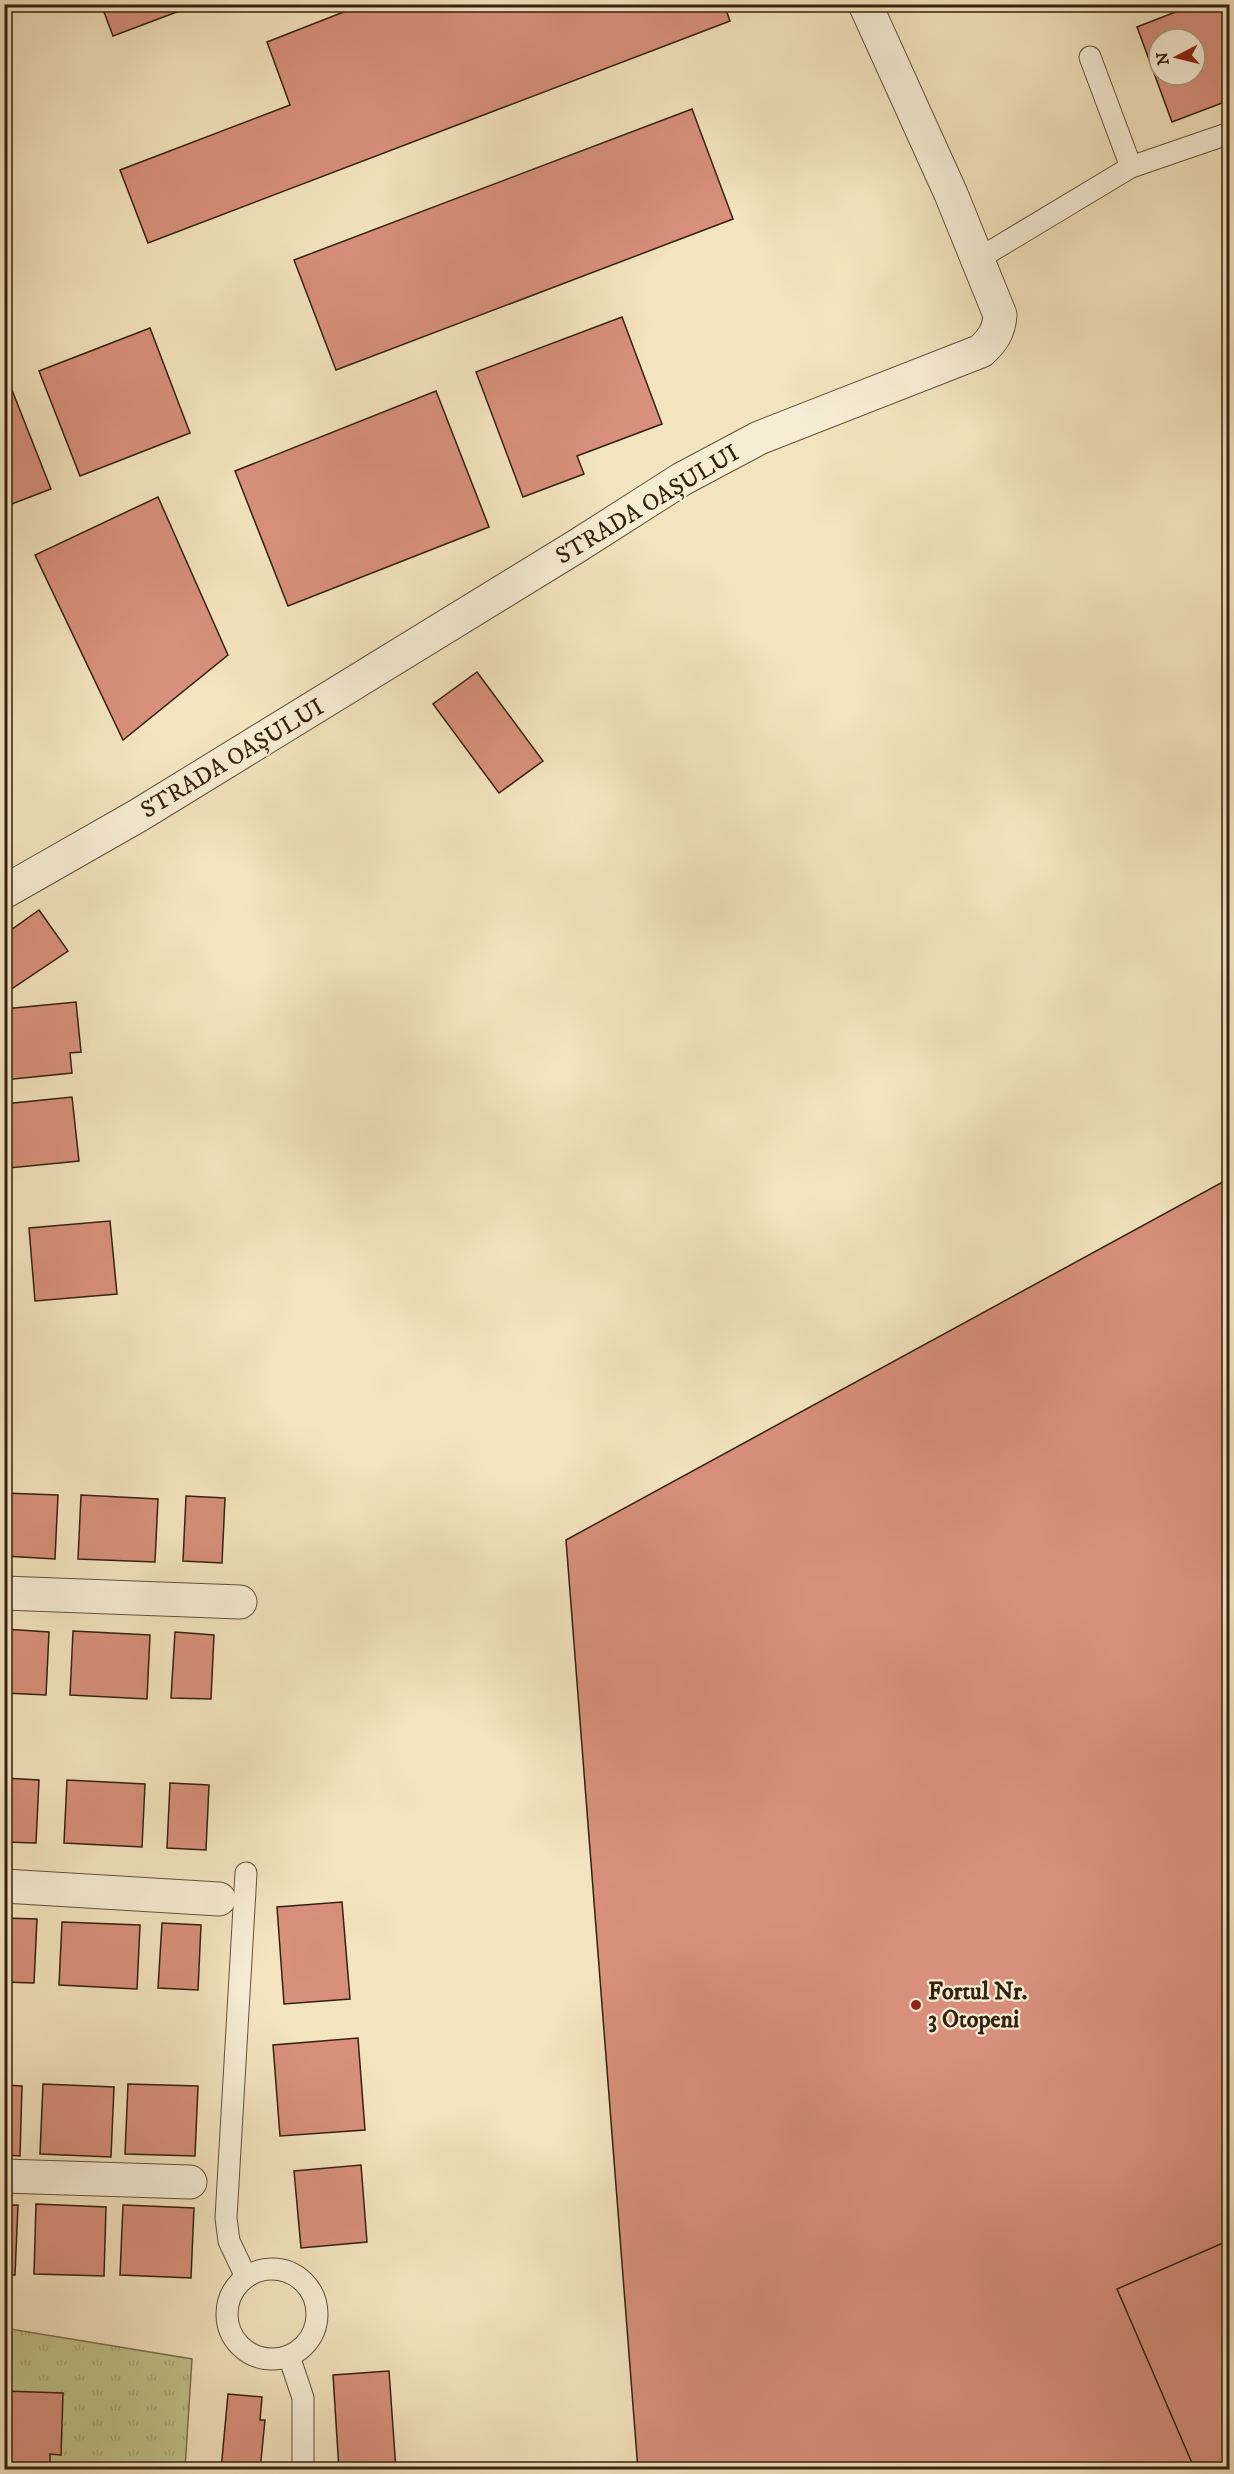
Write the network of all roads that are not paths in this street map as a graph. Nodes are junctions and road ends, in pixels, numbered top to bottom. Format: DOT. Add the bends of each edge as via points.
graph roads {
  1 [pos="865,4"];
  2 [pos="1090,57"];
  3 [pos="1230,133"];
  4 [pos="1131,167"];
  5 [pos="978,259"];
  6 [pos="4,891"];
  7 [pos="4,1593"];
  8 [pos="240,1602"];
  9 [pos="246,1873"];
  10 [pos="4,1886"];
  11 [pos="219,1899"];
  12 [pos="4,2176"];
  13 [pos="190,2182"];
  14 [pos="246,2277"];
  15 [pos="289,2356"];
  16 [pos="303,2469"];
  1 -- 5 [label="street, STRADA OAȘULUI"];
  2 -- 4 [label="lane"];
  3 -- 4 [label="lane"];
  4 -- 5 [label="lane"];
  5 -- 6 [label="street, STRADA OAȘULUI" via="1000,315 999,328 981,351 759,438 682,479 139,815"];
  7 -- 8 [label="street"];
  9 -- 14 [label="lane" via="226,2218 229,2241"];
  10 -- 11 [label="street"];
  12 -- 13 [label="street"];
  14 -- 15 [label="lane" via="229,2300 227,2315 233,2335 247,2352 261,2358"];
  14 -- 15 [label="lane" via="259,2270 290,2271 312,2291 317,2306 315,2329 302,2348"];
  15 -- 16 [label="lane" via="303,2398"];
}
